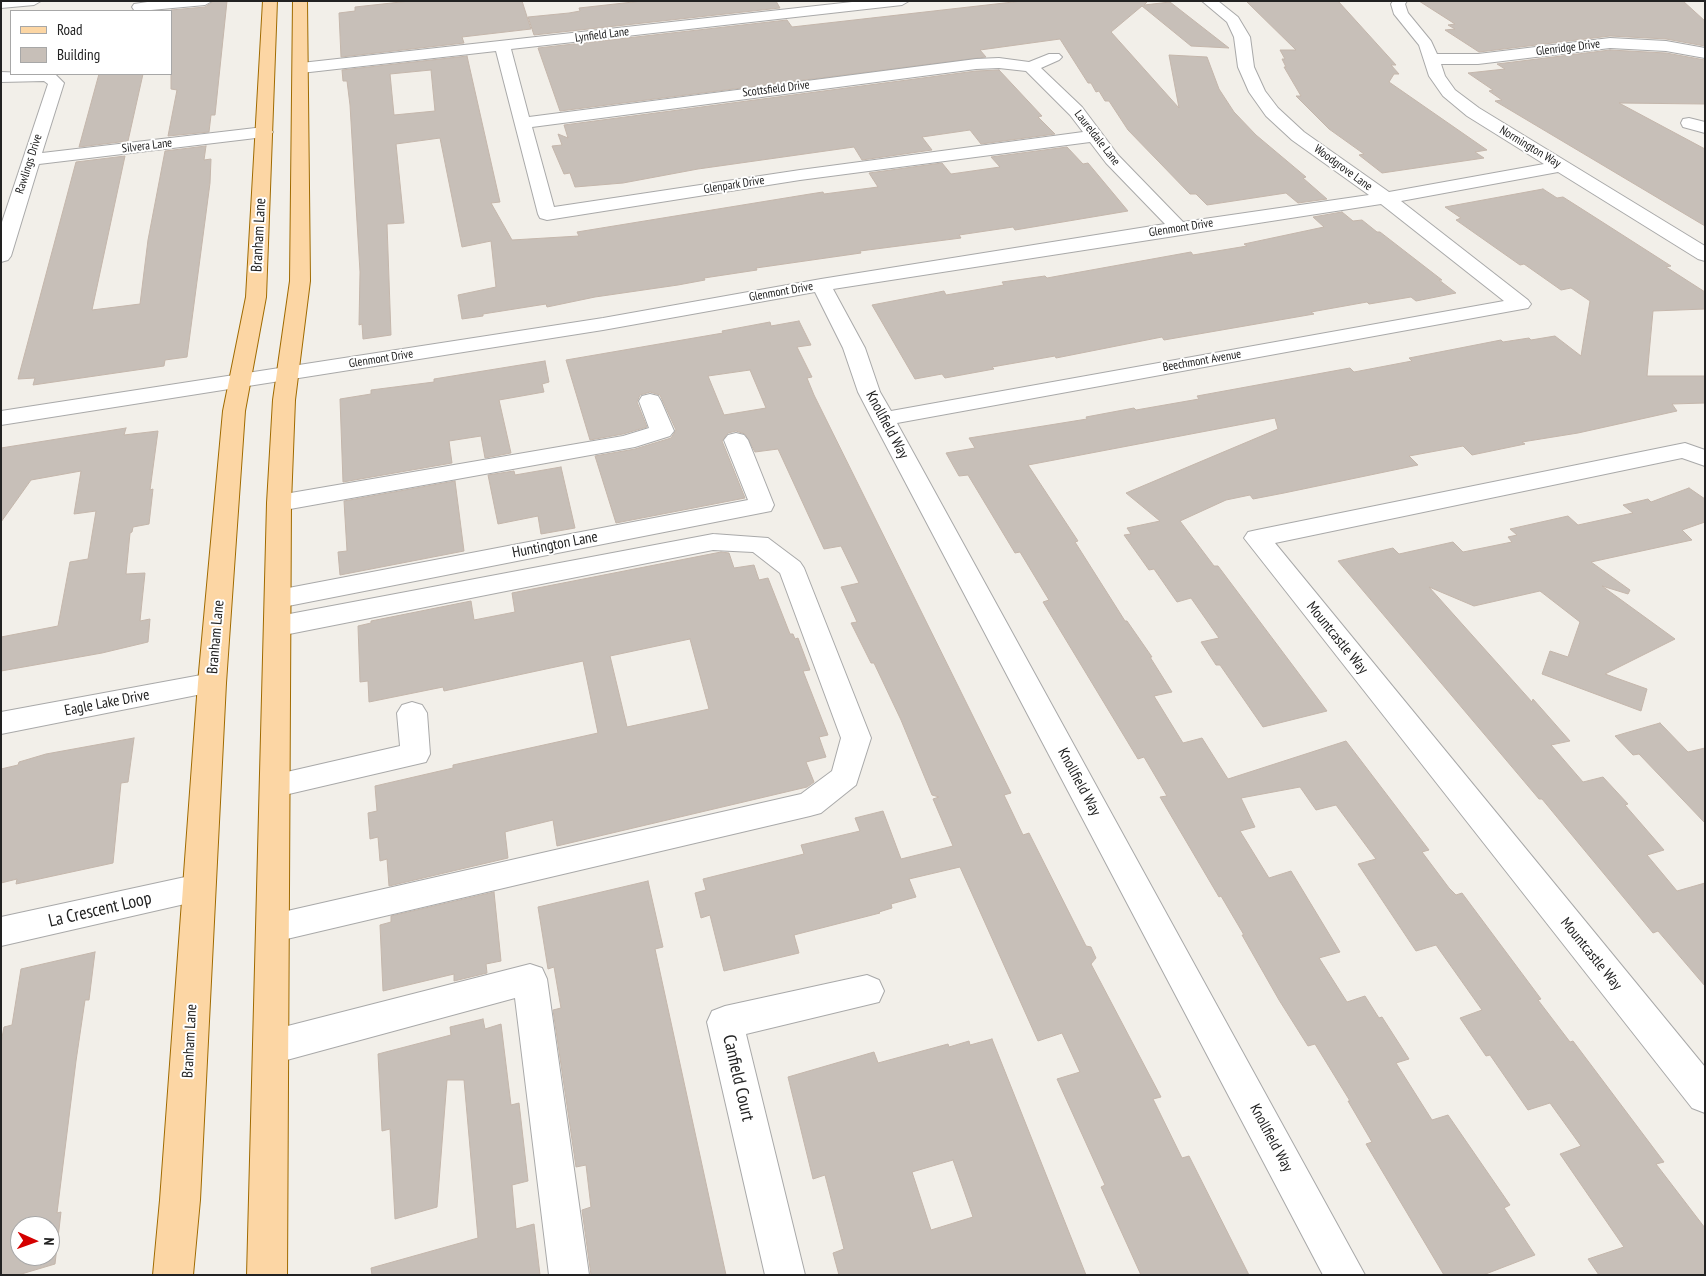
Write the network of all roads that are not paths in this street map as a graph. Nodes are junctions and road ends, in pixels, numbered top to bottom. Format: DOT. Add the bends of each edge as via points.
graph roads {
  1 [pos="34,1"];
  2 [pos="205,1"];
  3 [pos="270,1"];
  4 [pos="300,1"];
  5 [pos="902,1"];
  6 [pos="1209,1"];
  7 [pos="1400,1"];
  8 [pos="1,4"];
  9 [pos="827,5"];
  10 [pos="139,7"];
  11 [pos="502,46"];
  12 [pos="1705,53"];
  13 [pos="1054,57"];
  14 [pos="1430,58"];
  15 [pos="1031,67"];
  16 [pos="301,68"];
  17 [pos="266,71"];
  18 [pos="1,77"];
  19 [pos="522,123"];
  20 [pos="264,132"];
  21 [pos="1094,136"];
  22 [pos="30,160"];
  23 [pos="1560,166"];
  24 [pos="1384,198"];
  25 [pos="1179,228"];
  26 [pos="1705,255"];
  27 [pos="1,256"];
  28 [pos="821,285"];
  29 [pos="1522,304"];
  30 [pos="288,373"];
  31 [pos="239,381"];
  32 [pos="650,401"];
  33 [pos="1,418"];
  34 [pos="883,419"];
  35 [pos="736,440"];
  36 [pos="1705,460"];
  37 [pos="279,503"];
  38 [pos="279,612"];
  39 [pos="212,683"];
  40 [pos="412,713"];
  41 [pos="1,723"];
  42 [pos="276,785"];
  43 [pos="199,888"];
  44 [pos="274,928"];
  45 [pos="1,932"];
  46 [pos="867,991"];
  47 [pos="272,1047"];
  48 [pos="1705,1096"];
  49 [pos="173,1275"];
  50 [pos="267,1275"];
  51 [pos="569,1275"];
  52 [pos="785,1275"];
  53 [pos="1345,1275"];
  1 -- 8 [label="street"];
  2 -- 10 [label="street"];
  3 -- 17 [label="main road, Branham Lane"];
  4 -- 16 [label="main road"];
  5 -- 9 [label="street, Lynfield Lane"];
  6 -- 24 [label="street, Woodgrove Lane" via="1233,20 1242,37 1246,67 1257,92 1272,112 1298,136"];
  7 -- 14 [label="street, Normington Way" via="1401,14 1426,44"];
  9 -- 11 [label="street, Lynfield Lane"];
  11 -- 16 [label="street, Lynfield Lane"];
  11 -- 19 [label="street, Glenpark Drive"];
  12 -- 14 [label="street, Glenridge Drive" via="1666,46 1610,43 1478,58"];
  13 -- 15 [label="street"];
  14 -- 23 [label="street, Normington Way" via="1449,93 1473,112"];
  15 -- 19 [label="street, Scottsfield Drive" via="976,64"];
  15 -- 21 [label="street, Laureldale Lane" via="1076,111"];
  16 -- 17 [label="main road"];
  16 -- 30 [label="main road" via="300,280"];
  17 -- 20 [label="main road, Branham Lane"];
  18 -- 22 [label="street, Rawlings Drive" via="48,76 56,83"];
  19 -- 21 [label="street, Glenpark Drive" via="546,214 800,175"];
  20 -- 22 [label="street, Silvera Lane"];
  20 -- 31 [label="main road, Branham Lane" via="256,297"];
  21 -- 25 [label="street, Laureldale Lane"];
  22 -- 27 [label="street, Rawlings Drive"];
  23 -- 24 [label="street, Glenmont Drive"];
  23 -- 26 [label="street, Normington Way"];
  24 -- 25 [label="street, Glenmont Drive"];
  24 -- 29 [label="street, Woodgrove Lane"];
  25 -- 28 [label="street, Glenmont Drive"];
  28 -- 30 [label="street, Glenmont Drive" via="603,324"];
  28 -- 34 [label="street, Knollfield Way" via="854,348 868,392"];
  29 -- 34 [label="street, Beechmont Avenue"];
  30 -- 31 [label="street, Glenmont Drive"];
  30 -- 37 [label="main road"];
  31 -- 33 [label="street, Glenmont Drive"];
  31 -- 39 [label="main road, Branham Lane"];
  32 -- 37 [label="street" via="662,431 627,442"];
  34 -- 53 [label="street, Knollfield Way"];
  35 -- 38 [label="street, Huntington Lane" via="762,505"];
  36 -- 48 [label="street, Mountcastle Way" via="1685,450 1257,538"];
  37 -- 38 [label="main road"];
  38 -- 42 [label="main road"];
  38 -- 44 [label="street" via="713,542 759,544 791,568 856,738 845,777 810,804"];
  39 -- 41 [label="street, Eagle Lake Drive"];
  39 -- 43 [label="main road, Branham Lane"];
  40 -- 42 [label="street" via="415,754"];
  42 -- 44 [label="main road"];
  43 -- 45 [label="street, La Crescent Loop"];
  43 -- 49 [label="main road, Branham Lane"];
  44 -- 47 [label="main road"];
  46 -- 52 [label="street, Canfield Court" via="725,1022"];
  47 -- 50 [label="main road"];
  47 -- 51 [label="street" via="530,979"];
}
